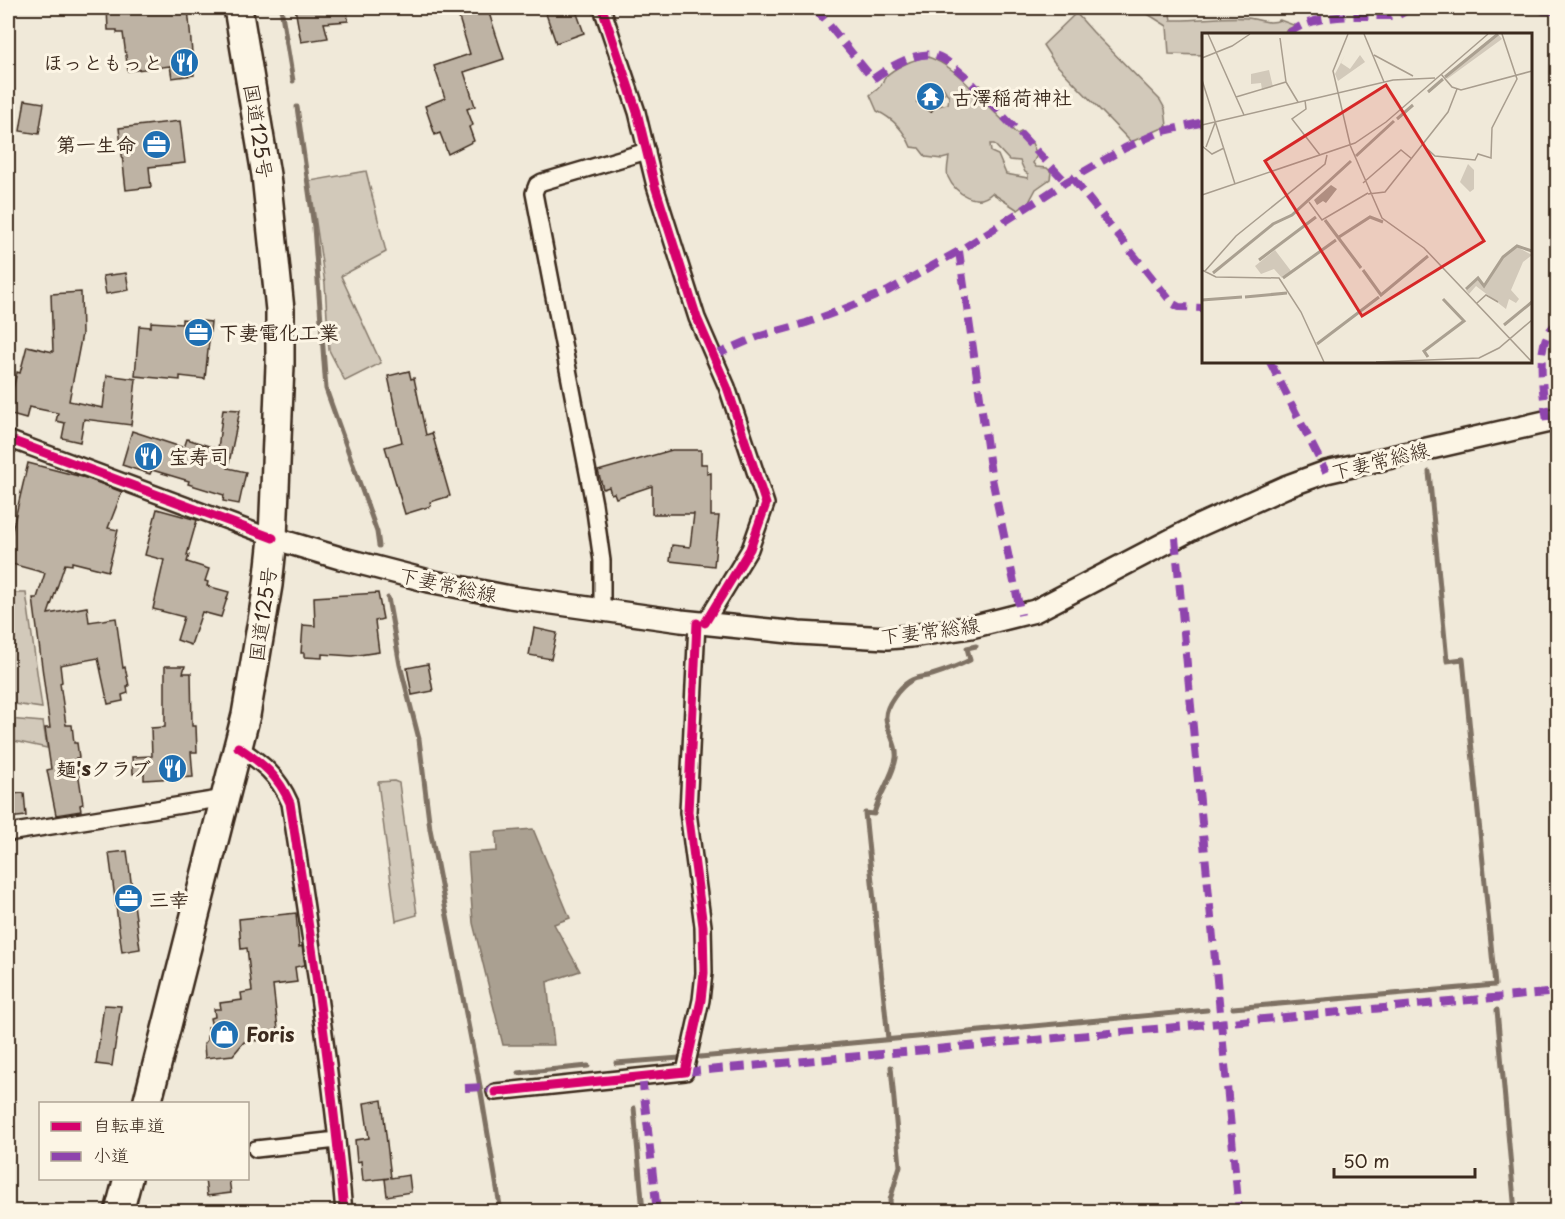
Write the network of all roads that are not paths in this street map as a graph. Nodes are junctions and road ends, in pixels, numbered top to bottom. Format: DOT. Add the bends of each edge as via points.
graph roads {
  1 [pos="238,8"];
  2 [pos="604,8"];
  3 [pos="647,151"];
  4 [pos="1557,420"];
  5 [pos="8,439"];
  6 [pos="273,538"];
  7 [pos="602,610"];
  8 [pos="701,623"];
  9 [pos="238,747"];
  10 [pos="225,798"];
  11 [pos="8,833"];
  12 [pos="495,1092"];
  13 [pos="148,1102"];
  14 [pos="338,1140"];
  15 [pos="256,1149"];
  16 [pos="128,1180"];
  17 [pos="119,1212"];
  18 [pos="344,1212"];
  1 -- 6 [label="highway, 国道125号" via="266,175 280,310"];
  2 -- 3 [label="street"];
  3 -- 7 [label="street" via="543,182 534,193 594,504 602,561"];
  3 -- 8 [label="street" via="694,309 727,387 766,504 750,549"];
  4 -- 8 [label="main road, 下妻常総線" via="1345,467 1284,487 1196,527 1035,611 970,627 888,638"];
  5 -- 6 [label="street"];
  6 -- 7 [label="main road, 下妻常総線" via="457,588"];
  6 -- 9 [label="highway, 国道125号" via="257,654"];
  7 -- 8 [label="main road, 下妻常総線"];
  8 -- 12 [label="street" via="688,812 703,927 704,974 685,1072"];
  9 -- 10 [label="highway, 国道125号"];
  9 -- 14 [label="street" via="263,763 283,785 290,803"];
  10 -- 11 [label="street"];
  10 -- 13 [label="highway, 国道125号"];
  14 -- 15 [label="street"];
  14 -- 18 [label="street"];
  16 -- 17 [label="highway"];
}
